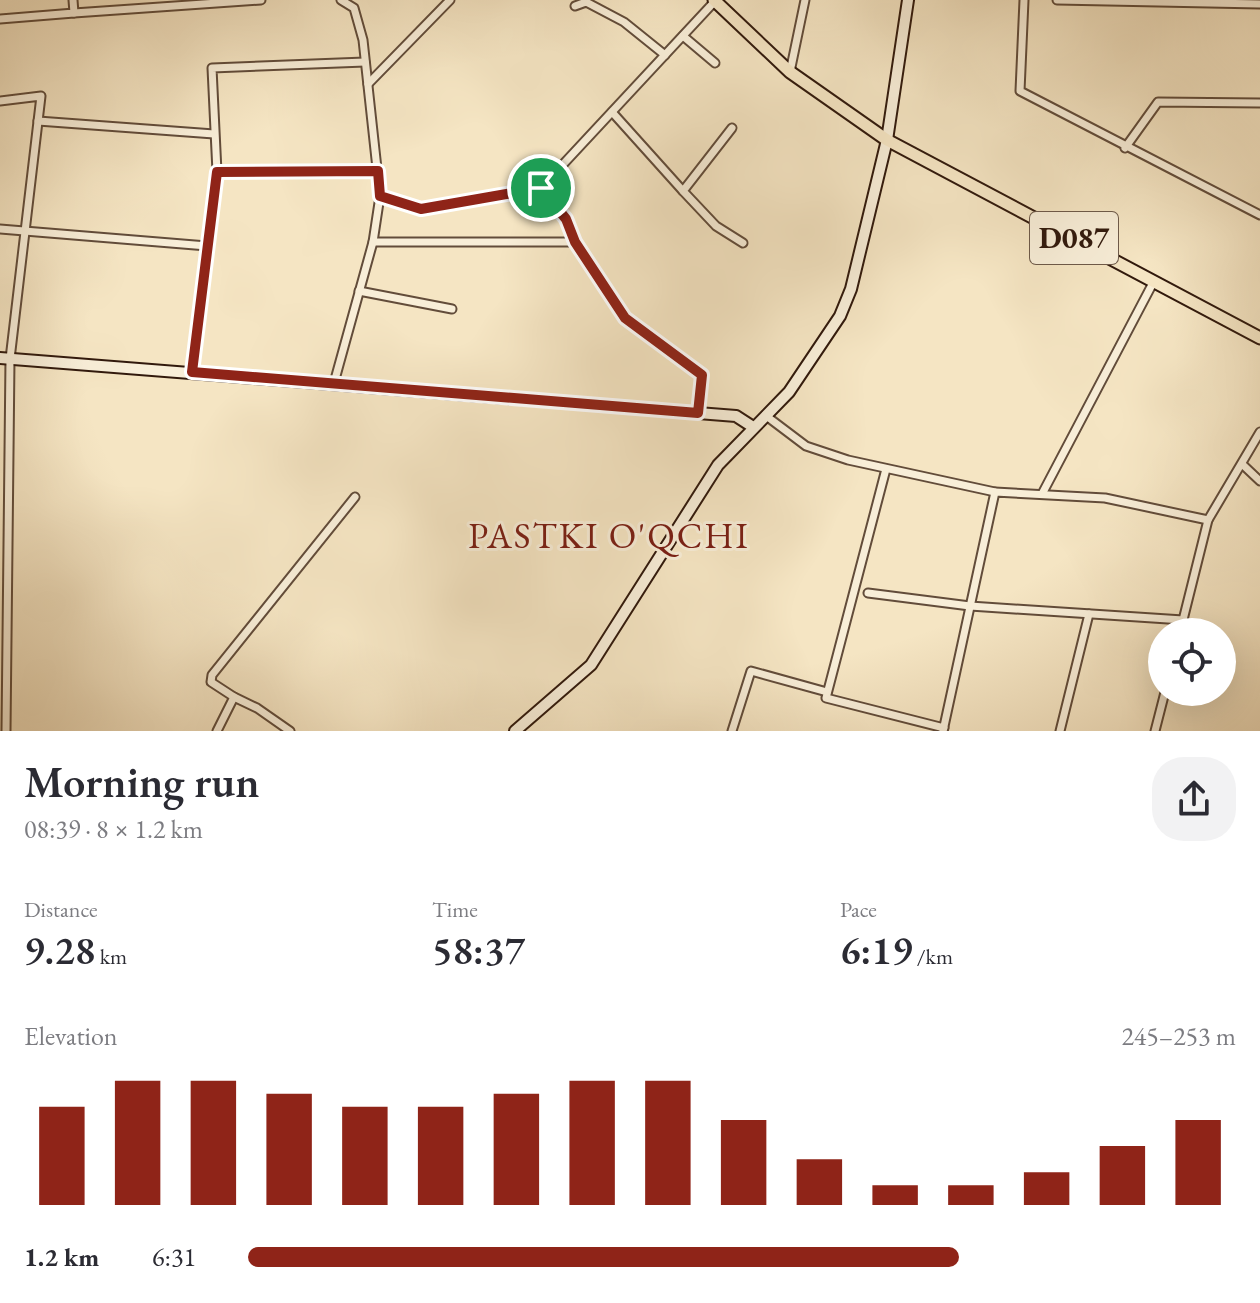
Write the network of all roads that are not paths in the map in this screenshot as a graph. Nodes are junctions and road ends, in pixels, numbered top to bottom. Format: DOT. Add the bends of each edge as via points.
graph roads {
  1 [pos="73,0"];
  2 [pos="261,0"];
  3 [pos="341,0"];
  4 [pos="450,0"];
  5 [pos="805,0"];
  6 [pos="908,0"];
  7 [pos="1024,0"];
  8 [pos="1057,0"];
  9 [pos="245,1"];
  10 [pos="715,1"];
  11 [pos="156,4"];
  12 [pos="1260,4"];
  13 [pos="575,6"];
  14 [pos="74,13"];
  15 [pos="0,19"];
  16 [pos="683,36"];
  17 [pos="665,55"];
  18 [pos="365,62"];
  19 [pos="715,63"];
  20 [pos="790,72"];
  21 [pos="368,84"];
  22 [pos="0,101"];
  23 [pos="1260,103"];
  24 [pos="612,112"];
  25 [pos="38,121"];
  26 [pos="732,128"];
  27 [pos="214,134"];
  28 [pos="887,140"];
  29 [pos="1125,148"];
  30 [pos="378,171"];
  31 [pos="217,172"];
  32 [pos="541,188"];
  33 [pos="683,191"];
  34 [pos="380,196"];
  35 [pos="1260,215"];
  36 [pos="0,229"];
  37 [pos="25,230"];
  38 [pos="373,242"];
  39 [pos="575,242"];
  40 [pos="743,243"];
  41 [pos="207,246"];
  42 [pos="1154,281"];
  43 [pos="359,291"];
  44 [pos="452,309"];
  45 [pos="1260,338"];
  46 [pos="5,358"];
  47 [pos="192,372"];
  48 [pos="334,383"];
  49 [pos="698,413"];
  50 [pos="765,415"];
  51 [pos="753,427"];
  52 [pos="1260,432"];
  53 [pos="1242,464"];
  54 [pos="886,469"];
  55 [pos="1260,481"];
  56 [pos="995,492"];
  57 [pos="1042,494"];
  58 [pos="355,497"];
  59 [pos="1208,520"];
  60 [pos="868,593"];
  61 [pos="970,606"];
  62 [pos="1089,614"];
  63 [pos="1152,618"];
  64 [pos="1184,618"];
  65 [pos="827,692"];
  66 [pos="234,697"];
  67 [pos="1161,706"];
  68 [pos="527,727"];
  69 [pos="944,729"];
  70 [pos="6,731"];
  71 [pos="217,731"];
  72 [pos="290,731"];
  73 [pos="515,731"];
  74 [pos="732,731"];
  75 [pos="1060,731"];
  76 [pos="1155,731"];
  1 -- 14 [label="street"];
  2 -- 9 [label="street"];
  3 -- 18 [label="street" via="354,8"];
  4 -- 21 [label="street"];
  5 -- 20 [label="street"];
  6 -- 28 [label="main road"];
  7 -- 29 [label="street" via="1020,91"];
  8 -- 12 [label="street"];
  9 -- 11 [label="street"];
  10 -- 16 [label="street"];
  10 -- 20 [label="main road, D087"];
  11 -- 14 [label="street"];
  13 -- 17 [label="street" via="586,2 624,22"];
  14 -- 15 [label="street"];
  16 -- 17 [label="street"];
  16 -- 19 [label="street"];
  17 -- 24 [label="street"];
  18 -- 21 [label="street"];
  18 -- 27 [label="street" via="212,68"];
  20 -- 28 [label="main road, D087"];
  21 -- 30 [label="street"];
  22 -- 25 [label="street" via="41,96"];
  23 -- 29 [label="street" via="1162,100"];
  24 -- 32 [label="street"];
  24 -- 33 [label="street"];
  25 -- 27 [label="street"];
  25 -- 37 [label="street"];
  26 -- 33 [label="street"];
  27 -- 31 [label="street"];
  28 -- 42 [label="main road, D087"];
  28 -- 50 [label="main road" via="840,316 789,392"];
  29 -- 35 [label="street"];
  30 -- 31 [label="street"];
  30 -- 34 [label="street"];
  31 -- 41 [label="street"];
  32 -- 34 [label="street" via="421,209"];
  32 -- 39 [label="street" via="566,219"];
  33 -- 40 [label="street" via="716,226"];
  34 -- 38 [label="street"];
  36 -- 37 [label="street"];
  37 -- 41 [label="street"];
  37 -- 46 [label="street"];
  38 -- 39 [label="street"];
  38 -- 43 [label="street"];
  39 -- 49 [label="street" via="625,318 702,375"];
  41 -- 47 [label="street"];
  42 -- 45 [label="main road, D087"];
  42 -- 57 [label="street"];
  43 -- 44 [label="street"];
  43 -- 48 [label="street"];
  46 -- 47 [label="main road"];
  46 -- 70 [label="street"];
  47 -- 48 [label="main road"];
  48 -- 49 [label="main road"];
  49 -- 51 [label="main road" via="736,416"];
  50 -- 51 [label="main road"];
  50 -- 54 [label="street" via="806,446"];
  51 -- 68 [label="main road" via="718,465 591,665"];
  52 -- 53 [label="street"];
  53 -- 55 [label="street"];
  53 -- 59 [label="street"];
  54 -- 56 [label="street"];
  54 -- 65 [label="street"];
  56 -- 57 [label="street"];
  56 -- 61 [label="street"];
  57 -- 59 [label="street" via="1105,498"];
  58 -- 66 [label="street" via="212,675 211,682"];
  59 -- 64 [label="street"];
  60 -- 61 [label="street"];
  61 -- 62 [label="street"];
  61 -- 69 [label="street"];
  62 -- 63 [label="street"];
  62 -- 75 [label="street"];
  65 -- 69 [label="street" via="826,698"];
  65 -- 74 [label="street" via="751,671"];
  66 -- 71 [label="street"];
  66 -- 72 [label="street"];
  67 -- 76 [label="street"];
  68 -- 73 [label="main road"];
}
